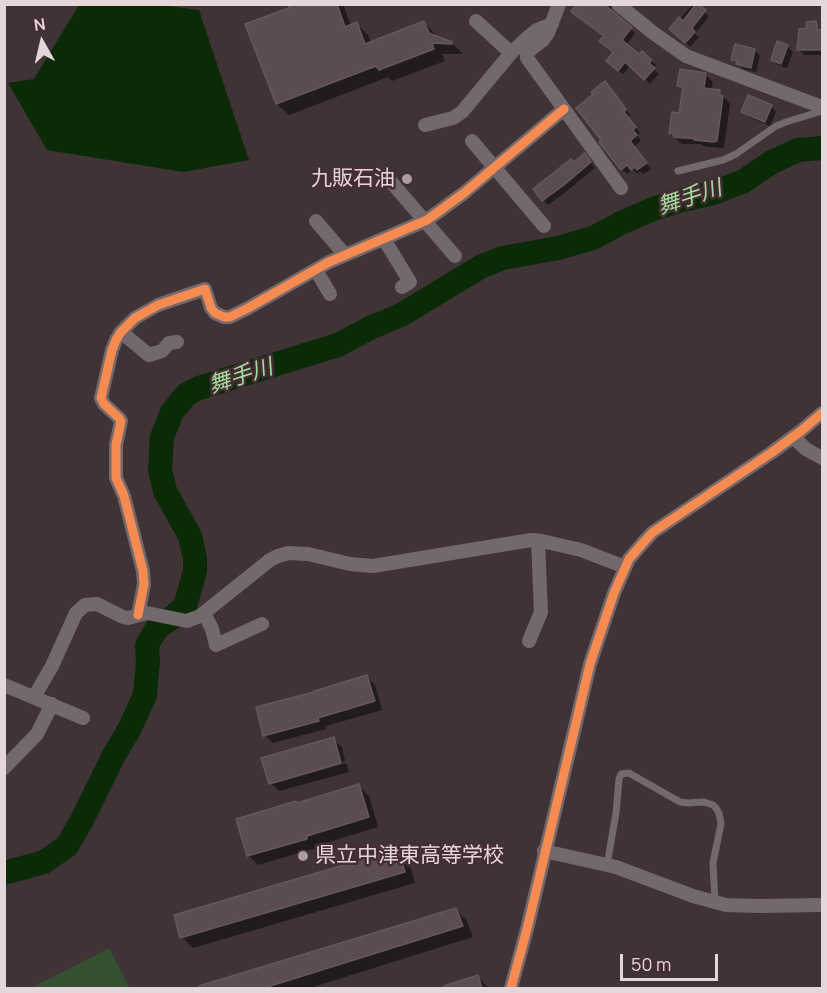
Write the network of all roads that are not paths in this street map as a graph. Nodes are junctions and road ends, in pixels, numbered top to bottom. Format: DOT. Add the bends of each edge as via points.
graph roads {
  1 [pos="559,4"];
  2 [pos="618,4"];
  3 [pos="476,21"];
  4 [pos="552,24"];
  5 [pos="512,53"];
  6 [pos="564,109"];
  7 [pos="822,109"];
  8 [pos="425,125"];
  9 [pos="472,141"];
  10 [pos="495,168"];
  11 [pos="678,171"];
  12 [pos="386,176"];
  13 [pos="621,188"];
  14 [pos="316,221"];
  15 [pos="425,221"];
  16 [pos="544,226"];
  17 [pos="384,239"];
  18 [pos="345,255"];
  19 [pos="455,256"];
  20 [pos="316,270"];
  21 [pos="402,287"];
  22 [pos="330,294"];
  23 [pos="121,332"];
  24 [pos="177,342"];
  25 [pos="822,413"];
  26 [pos="793,437"];
  27 [pos="822,458"];
  28 [pos="537,541"];
  29 [pos="625,567"];
  30 [pos="204,613"];
  31 [pos="138,615"];
  32 [pos="262,624"];
  33 [pos="529,641"];
  34 [pos="4,685"];
  35 [pos="34,697"];
  36 [pos="52,705"];
  37 [pos="83,718"];
  38 [pos="4,768"];
  39 [pos="544,852"];
  40 [pos="607,865"];
  41 [pos="715,902"];
  42 [pos="822,905"];
  43 [pos="511,988"];
  1 -- 4 [label="street"];
  2 -- 7 [label="street" via="686,56"];
  3 -- 5 [label="street"];
  4 -- 5 [label="street" via="537,30"];
  4 -- 6 [label="street" via="527,58"];
  5 -- 8 [label="street" via="462,112"];
  6 -- 10 [label="street"];
  6 -- 13 [label="street"];
  7 -- 11 [label="lane" via="776,126 723,160"];
  9 -- 10 [label="street"];
  10 -- 15 [label="street"];
  10 -- 16 [label="street"];
  12 -- 15 [label="street"];
  14 -- 18 [label="street"];
  15 -- 17 [label="street"];
  15 -- 19 [label="street"];
  17 -- 18 [label="street"];
  17 -- 21 [label="street" via="410,282"];
  18 -- 20 [label="street"];
  20 -- 22 [label="street"];
  20 -- 23 [label="street" via="230,317 215,313 205,289 158,305 135,318"];
  23 -- 24 [label="street" via="149,355"];
  23 -- 31 [label="street" via="112,350 101,398 121,421 116,478 143,571"];
  25 -- 26 [label="street"];
  26 -- 27 [label="street"];
  26 -- 29 [label="street" via="653,532"];
  28 -- 29 [label="street" via="581,550"];
  28 -- 30 [label="street" via="373,566 288,553 270,560"];
  28 -- 33 [label="street" via="540,612"];
  29 -- 39 [label="street" via="590,664"];
  30 -- 31 [label="street" via="187,621 147,613"];
  30 -- 32 [label="street" via="216,645"];
  31 -- 35 [label="street" via="123,617 97,604 81,608"];
  34 -- 35 [label="street"];
  35 -- 36 [label="street"];
  36 -- 37 [label="street"];
  36 -- 38 [label="street" via="37,734"];
  39 -- 40 [label="street"];
  39 -- 43 [label="street"];
  40 -- 41 [label="street"];
  40 -- 41 [label="lane" via="619,779 621,774 629,773 680,802 704,802 716,808 721,824 713,862"];
  41 -- 42 [label="street" via="738,906"];
}
